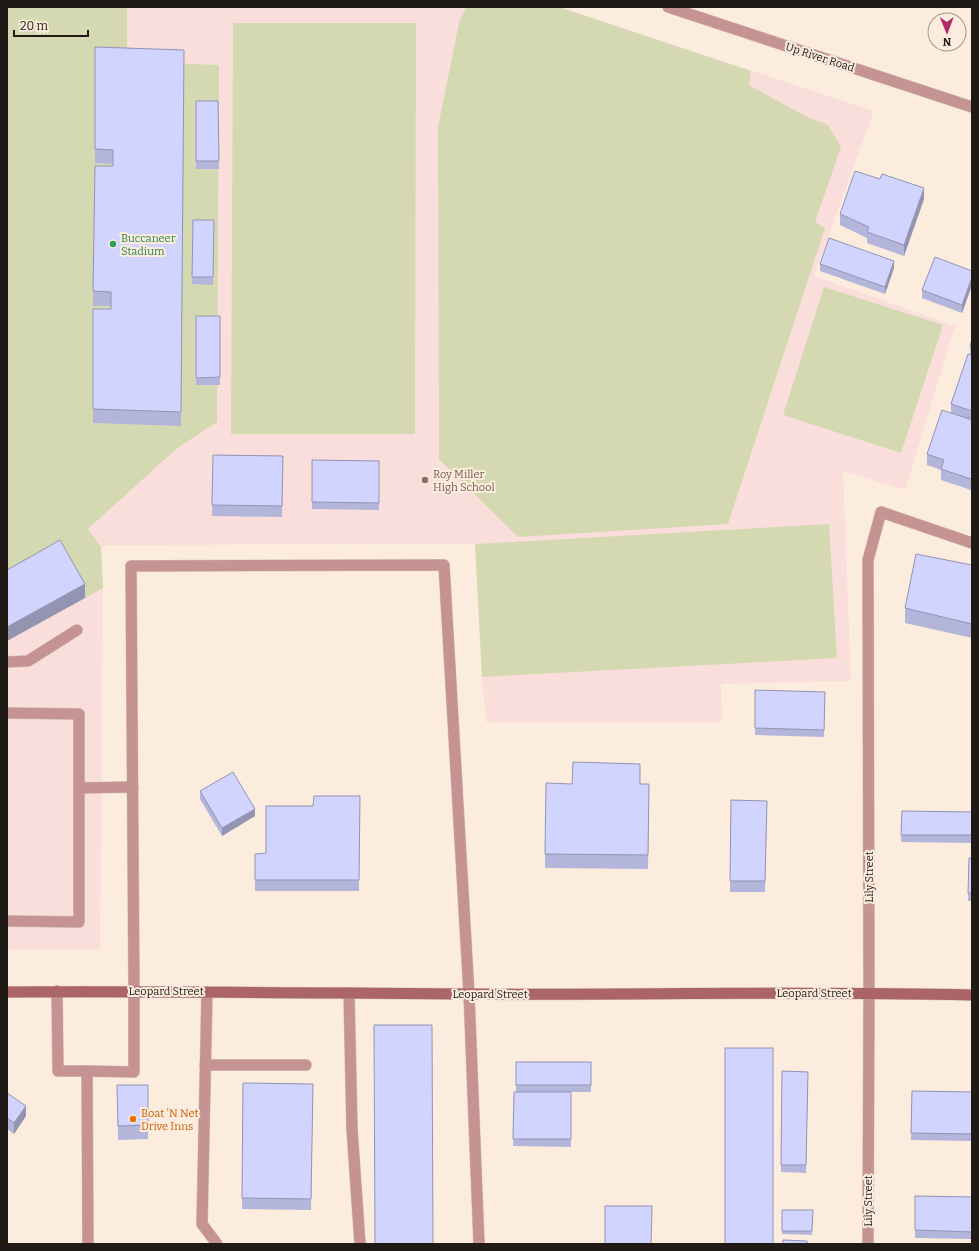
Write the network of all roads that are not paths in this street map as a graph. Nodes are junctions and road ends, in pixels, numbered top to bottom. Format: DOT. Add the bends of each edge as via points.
graph roads {
  1 [pos="668,7"];
  2 [pos="972,107"];
  3 [pos="972,543"];
  4 [pos="77,630"];
  5 [pos="7,662"];
  6 [pos="7,713"];
  7 [pos="133,787"];
  8 [pos="79,788"];
  9 [pos="7,921"];
  10 [pos="57,991"];
  11 [pos="134,991"];
  12 [pos="7,992"];
  13 [pos="207,992"];
  14 [pos="349,993"];
  15 [pos="869,993"];
  16 [pos="469,994"];
  17 [pos="972,995"];
  18 [pos="205,1065"];
  19 [pos="306,1065"];
  20 [pos="87,1071"];
  21 [pos="88,1244"];
  22 [pos="217,1244"];
  23 [pos="360,1244"];
  24 [pos="479,1244"];
  25 [pos="868,1244"];
  1 -- 2 [label="street, Up River Road"];
  3 -- 15 [label="street, Lily Street" via="881,512 868,560"];
  4 -- 5 [label="street" via="28,661"];
  6 -- 8 [label="street" via="79,714"];
  7 -- 8 [label="street"];
  7 -- 11 [label="street"];
  7 -- 16 [label="street" via="131,566 444,565"];
  8 -- 9 [label="street" via="79,922"];
  10 -- 11 [label="main road, Leopard Street"];
  10 -- 12 [label="main road, Leopard Street"];
  10 -- 20 [label="street" via="58,1071"];
  11 -- 13 [label="main road, Leopard Street"];
  11 -- 20 [label="street" via="134,1072"];
  13 -- 14 [label="main road, Leopard Street"];
  13 -- 18 [label="street"];
  14 -- 16 [label="main road, Leopard Street"];
  14 -- 23 [label="street" via="352,1128"];
  15 -- 16 [label="main road, Leopard Street"];
  15 -- 17 [label="main road, Leopard Street"];
  15 -- 25 [label="street, Lily Street"];
  16 -- 24 [label="street"];
  18 -- 19 [label="street"];
  18 -- 22 [label="street" via="202,1224"];
  20 -- 21 [label="street"];
}
